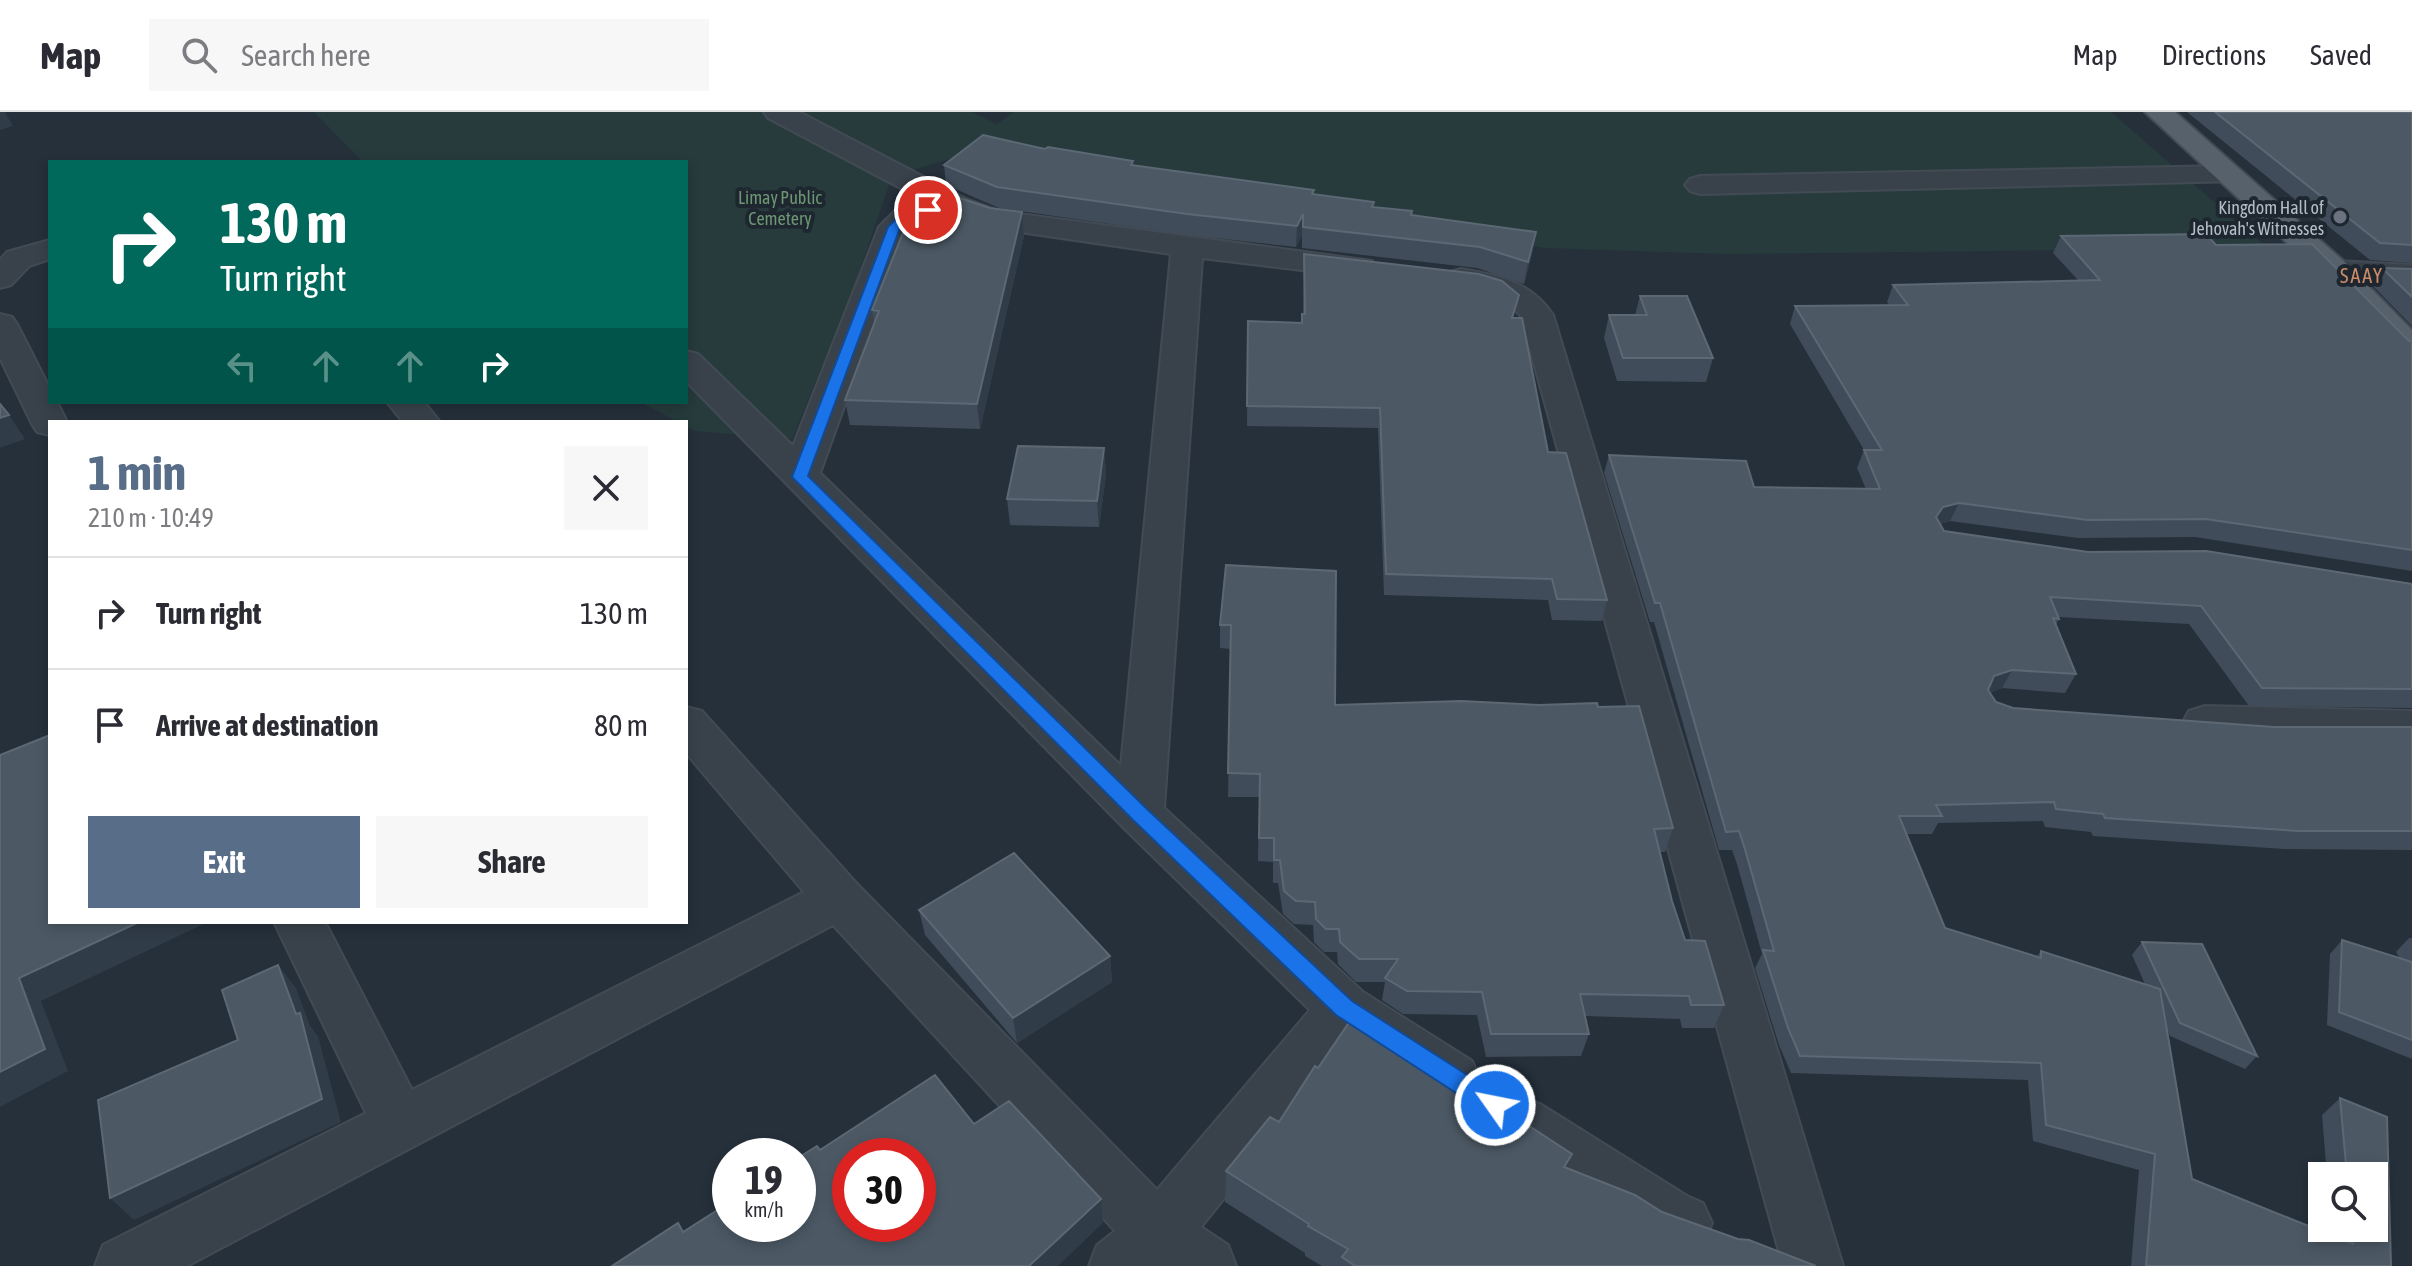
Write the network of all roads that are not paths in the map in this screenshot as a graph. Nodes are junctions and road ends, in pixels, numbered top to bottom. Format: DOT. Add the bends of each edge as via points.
graph roads {
  1 [pos="778,112"];
  2 [pos="2159,112"];
  3 [pos="2228,175"];
  4 [pos="1700,185"];
  5 [pos="957,206"];
  6 [pos="1187,247"];
  7 [pos="48,250"];
  8 [pos="2336,271"];
  9 [pos="2412,275"];
  10 [pos="0,278"];
  11 [pos="0,324"];
  12 [pos="2412,349"];
  13 [pos="688,363"];
  14 [pos="407,404"];
  15 [pos="48,420"];
  16 [pos="420,420"];
  17 [pos="800,477"];
  18 [pos="2166,720"];
  19 [pos="688,725"];
  20 [pos="2412,727"];
  21 [pos="1140,814"];
  22 [pos="839,898"];
  23 [pos="300,924"];
  24 [pos="1344,1008"];
  25 [pos="400,1124"];
  26 [pos="1139,1250"];
  27 [pos="1765,1252"];
  28 [pos="125,1266"];
  29 [pos="1206,1266"];
  30 [pos="1813,1266"];
  1 -- 5 [label="street"];
  2 -- 3 [label="main road"];
  3 -- 4 [label="street"];
  3 -- 8 [label="main road"];
  5 -- 6 [label="street" via="1012,223"];
  5 -- 17 [label="street" via="916,212 894,227"];
  6 -- 21 [label="street"];
  6 -- 30 [label="street" via="1498,286 1530,303"];
  7 -- 10 [label="street" via="18,259"];
  8 -- 9 [label="street"];
  8 -- 12 [label="main road"];
  11 -- 15 [label="street"];
  13 -- 17 [label="street"];
  14 -- 16 [label="street"];
  17 -- 21 [label="street"];
  18 -- 20 [label="street"];
  19 -- 22 [label="street"];
  21 -- 24 [label="street"];
  22 -- 25 [label="street"];
  22 -- 26 [label="street"];
  23 -- 25 [label="street"];
  24 -- 26 [label="street"];
  24 -- 27 [label="street" via="1670,1219"];
  25 -- 28 [label="street"];
  26 -- 29 [label="street"];
}
